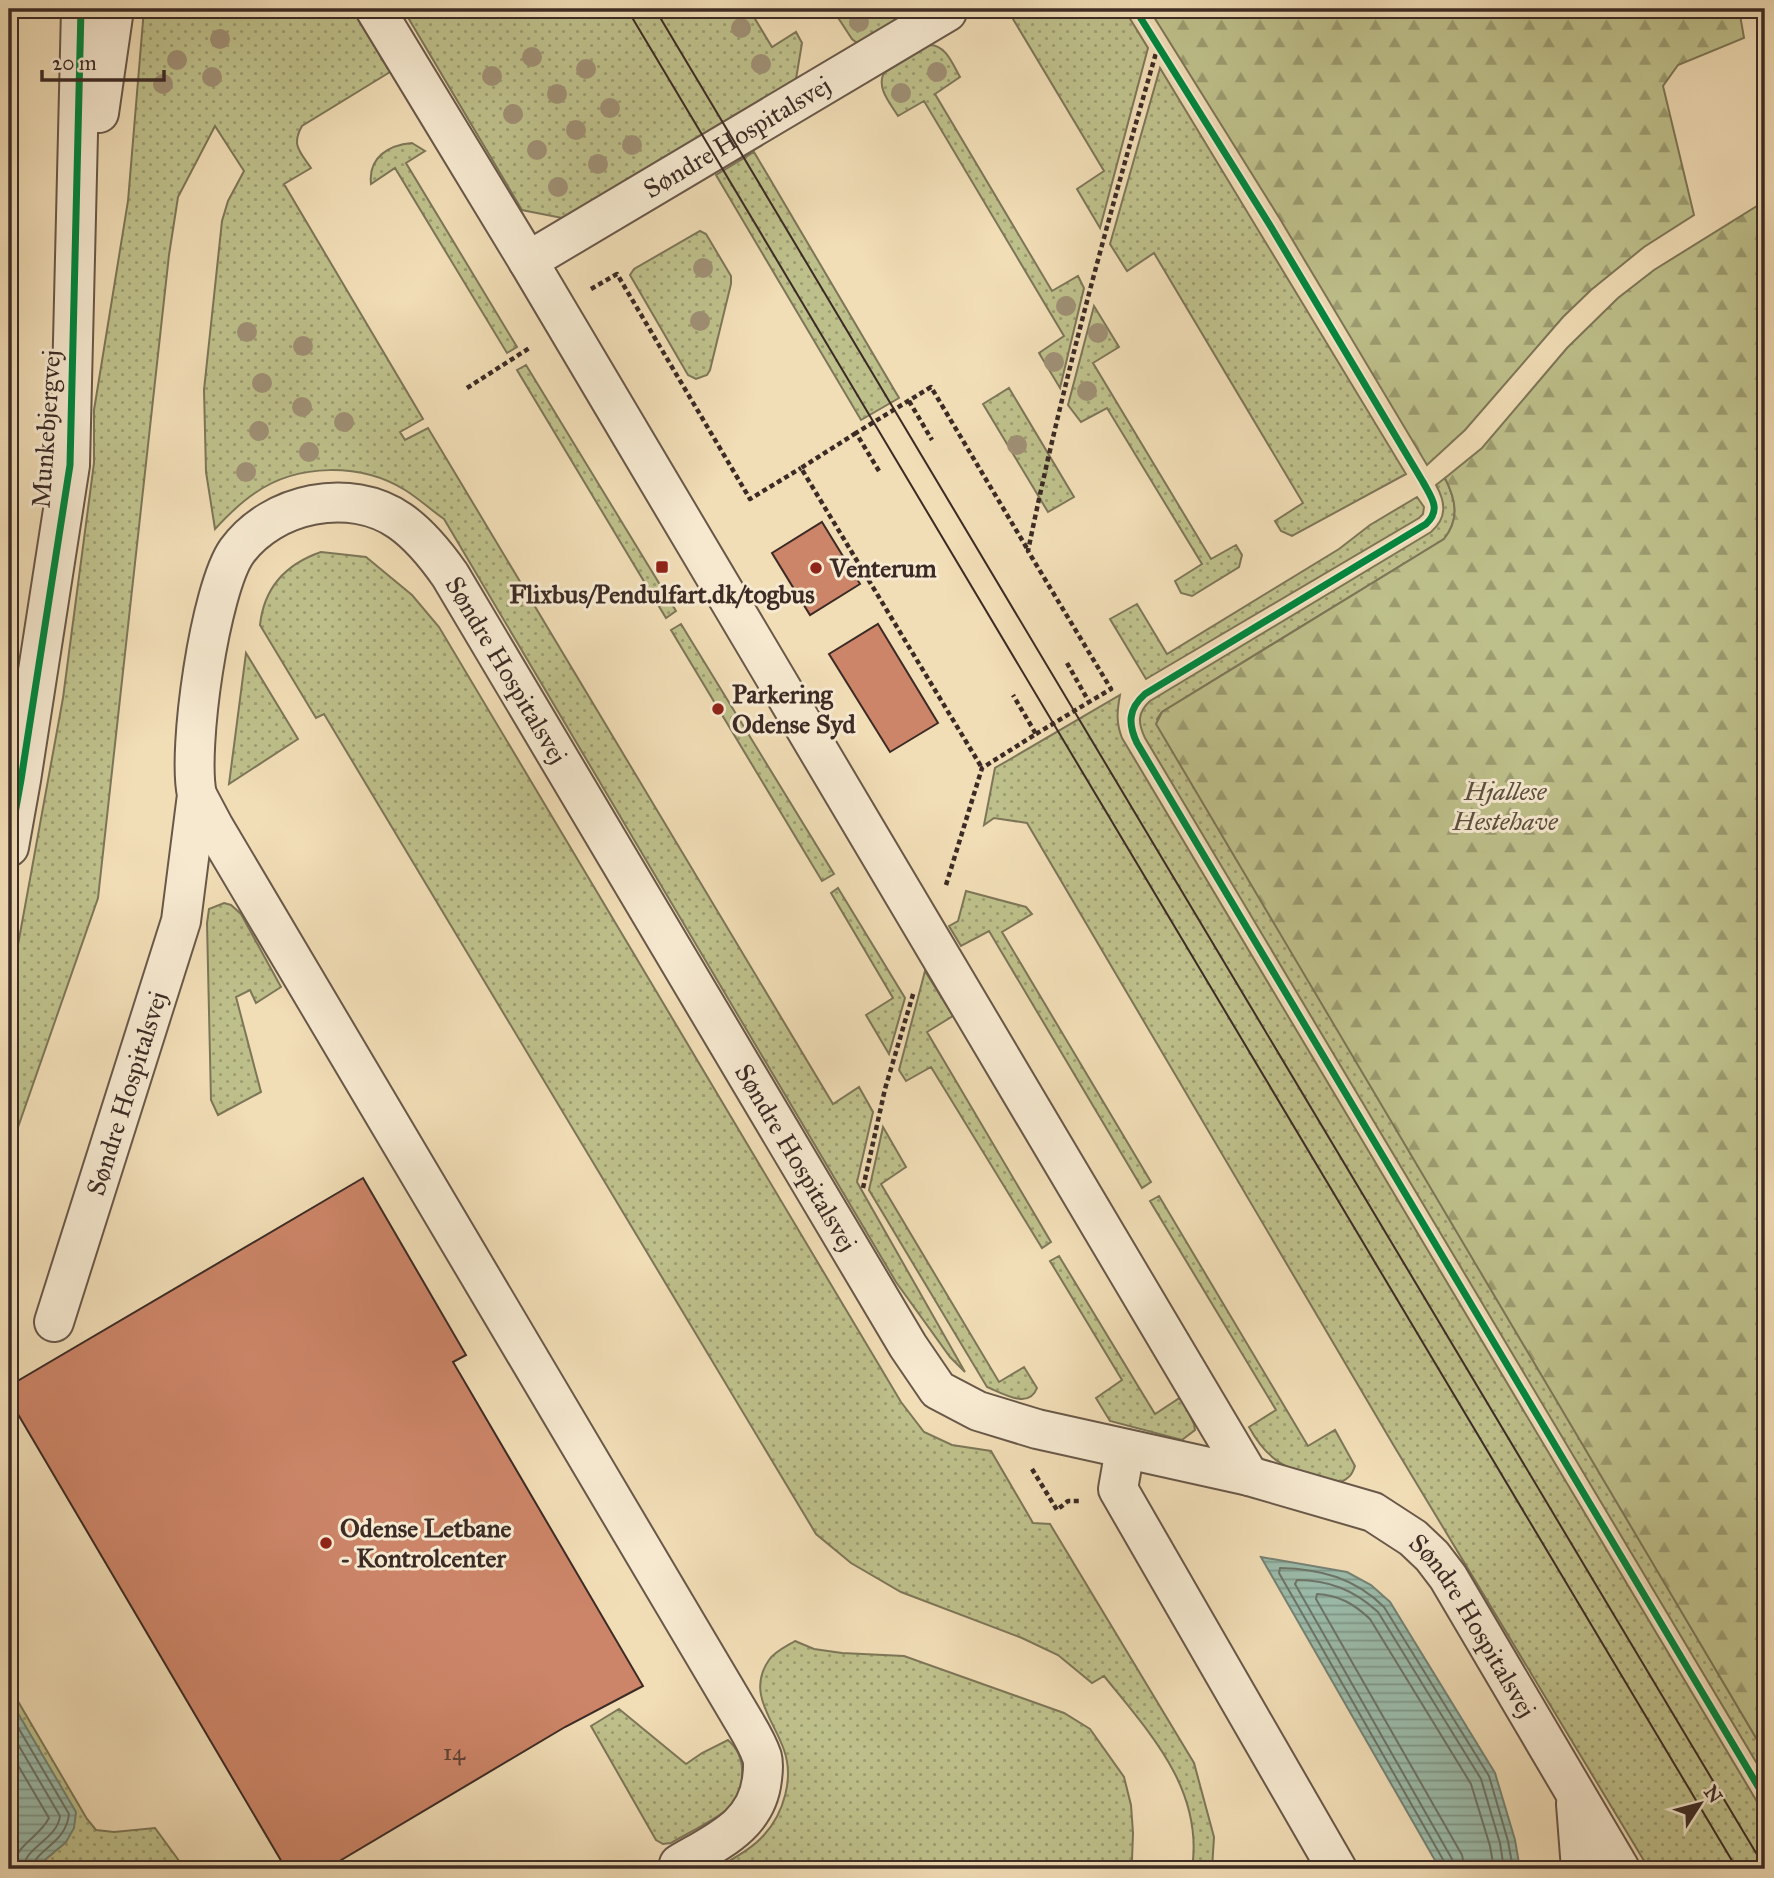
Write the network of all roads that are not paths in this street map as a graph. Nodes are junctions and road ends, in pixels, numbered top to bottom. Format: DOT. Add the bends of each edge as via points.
graph roads {
  1 [pos="81,9"];
  2 [pos="114,9"];
  3 [pos="376,9"];
  4 [pos="947,12"];
  5 [pos="528,261"];
  6 [pos="75,285"];
  7 [pos="197,795"];
  8 [pos="9,847"];
  9 [pos="54,1322"];
  10 [pos="1125,1449"];
  11 [pos="1250,1476"];
  12 [pos="1576,1795"];
  13 [pos="679,1864"];
  14 [pos="1337,1869"];
  15 [pos="1581,1869"];
  16 [pos="1620,1869"];
  1 -- 6 [label="street, Munkebjergvej"];
  2 -- 6 [label="street"];
  3 -- 5 [label="street"];
  4 -- 5 [label="street, Søndre Hospitalsvej"];
  5 -- 11 [label="street"];
  6 -- 8 [label="street, Munkebjergvej" via="70,465"];
  7 -- 9 [label="street, Søndre Hospitalsvej" via="181,921"];
  7 -- 10 [label="street, Søndre Hospitalsvej" via="195,745 207,645 221,583 236,552 271,519 307,506 353,503 398,520 436,555 465,600 938,1390 1000,1418"];
  7 -- 13 [label="street" via="762,1757 764,1769 755,1808 737,1828"];
  10 -- 11 [label="street, Søndre Hospitalsvej"];
  10 -- 14 [label="street" via="1118,1489"];
  11 -- 12 [label="street, Søndre Hospitalsvej" via="1373,1512 1432,1556"];
  12 -- 15 [label="street"];
  12 -- 16 [label="street, Søndre Hospitalsvej"];
}
